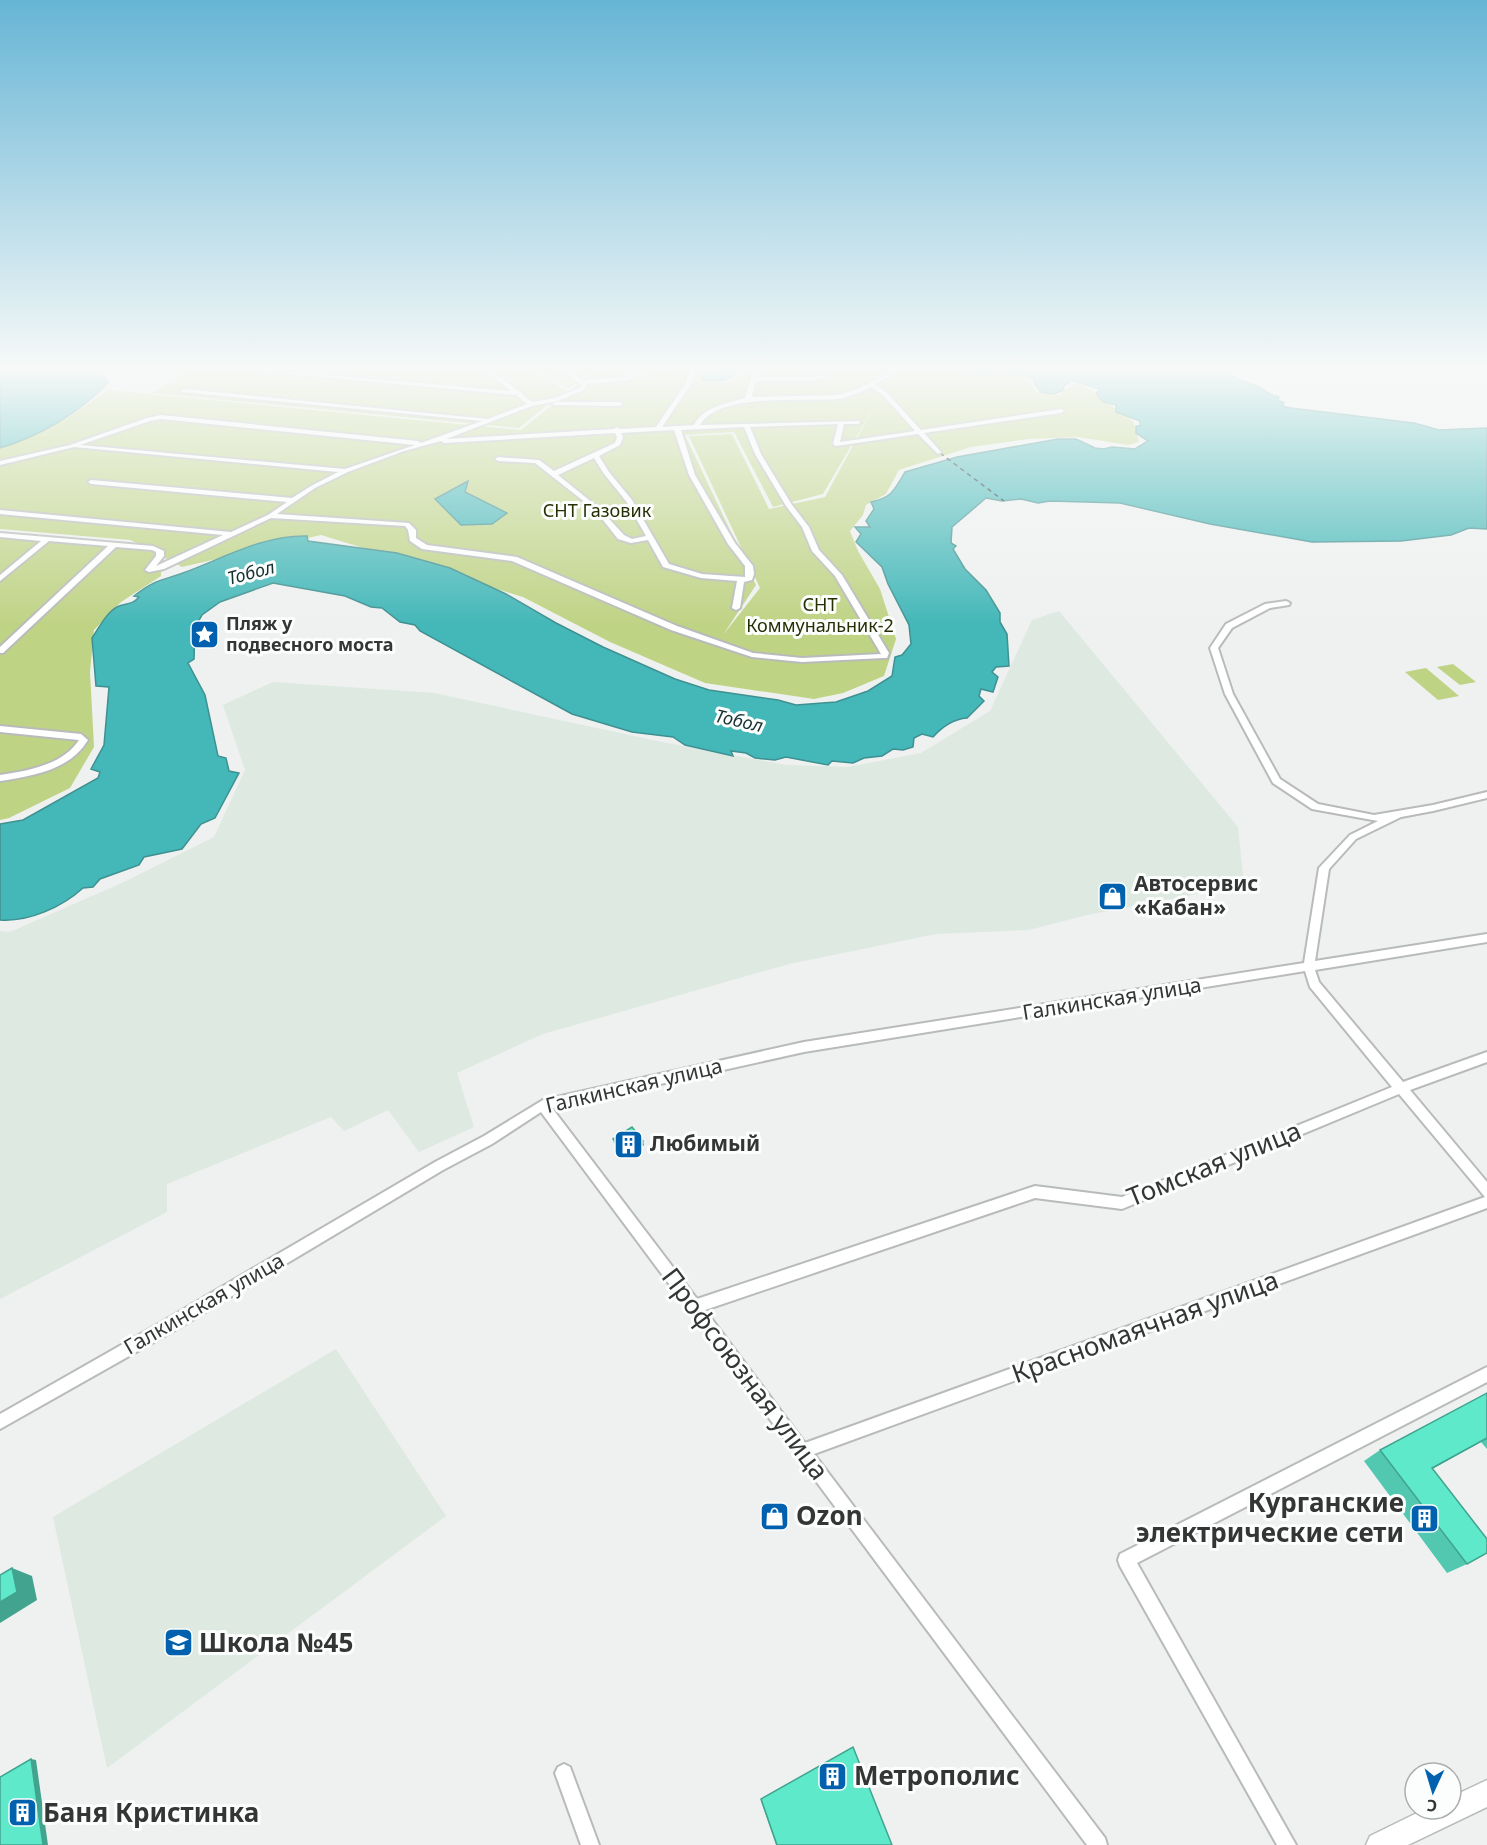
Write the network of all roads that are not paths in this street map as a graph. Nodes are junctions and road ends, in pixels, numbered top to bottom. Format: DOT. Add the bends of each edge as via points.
graph roads {
  1 [pos="42,453"];
  2 [pos="150,453"];
  3 [pos="396,453"];
  4 [pos="600,453"];
  5 [pos="685,453"];
  6 [pos="758,453"];
  7 [pos="596,455"];
  8 [pos="498,459"];
  9 [pos="0,463"];
  10 [pos="346,471"];
  11 [pos="554,474"];
  12 [pos="91,482"];
  13 [pos="293,500"];
  14 [pos="0,512"];
  15 [pos="270,516"];
  16 [pos="234,534"];
  17 [pos="0,535"];
  18 [pos="649,538"];
  19 [pos="47,539"];
  20 [pos="115,544"];
  21 [pos="0,579"];
  22 [pos="741,580"];
  23 [pos="1286,603"];
  24 [pos="736,608"];
  25 [pos="0,651"];
  26 [pos="0,729"];
  27 [pos="0,778"];
  28 [pos="1487,795"];
  29 [pos="1397,815"];
  30 [pos="1487,938"];
  31 [pos="1309,968"];
  32 [pos="1487,1057"];
  33 [pos="1399,1089"];
  34 [pos="543,1105"];
  35 [pos="1487,1192"];
  36 [pos="1487,1202"];
  37 [pos="695,1306"];
  38 [pos="1487,1374"];
  39 [pos="0,1422"];
  40 [pos="803,1450"];
  41 [pos="564,1773"];
  42 [pos="1487,1793"];
  43 [pos="590,1845"];
  44 [pos="1098,1845"];
  45 [pos="1287,1845"];
  46 [pos="1379,1845"];
  1 -- 9 [label="street"];
  2 -- 10 [label="street"];
  3 -- 10 [label="street"];
  4 -- 7 [label="street"];
  5 -- 22 [label="street" via="692,475 750,571 749,580"];
  6 -- 15 [label="street" via="816,551 838,575 885,656 801,660 752,655 674,628 514,559 425,547 413,539 407,524"];
  7 -- 11 [label="street"];
  7 -- 18 [label="street" via="629,500"];
  8 -- 11 [label="street" via="535,460"];
  10 -- 13 [label="street"];
  11 -- 18 [label="street" via="597,509 621,537 631,541"];
  12 -- 13 [label="street"];
  13 -- 15 [label="street"];
  14 -- 16 [label="street"];
  15 -- 16 [label="street"];
  16 -- 20 [label="street" via="154,570 149,570 160,551"];
  17 -- 19 [label="street"];
  18 -- 22 [label="street" via="666,565 701,576"];
  19 -- 20 [label="street"];
  19 -- 21 [label="street"];
  20 -- 25 [label="street"];
  22 -- 24 [label="street"];
  23 -- 29 [label="street" via="1268,606 1229,626 1214,648 1229,694 1276,781 1315,807 1374,818"];
  26 -- 27 [label="street" via="84,740 77,752 62,761"];
  28 -- 29 [label="street"];
  29 -- 31 [label="street" via="1353,837 1324,868"];
  30 -- 31 [label="street, Галкинская улица"];
  31 -- 33 [label="street" via="1314,984"];
  31 -- 34 [label="street, Галкинская улица" via="804,1047"];
  32 -- 33 [label="street, Томская улица"];
  33 -- 35 [label="street"];
  33 -- 37 [label="street, Томская улица" via="1122,1203 1035,1192"];
  34 -- 37 [label="street, Профсоюзная улица"];
  34 -- 39 [label="street, Галкинская улица"];
  36 -- 40 [label="street, Красномаячная улица"];
  37 -- 40 [label="street, Профсоюзная улица"];
  38 -- 45 [label="street" via="1126,1560"];
  40 -- 44 [label="street, Профсоюзная улица"];
  41 -- 43 [label="street"];
  42 -- 46 [label="main road"];
}
